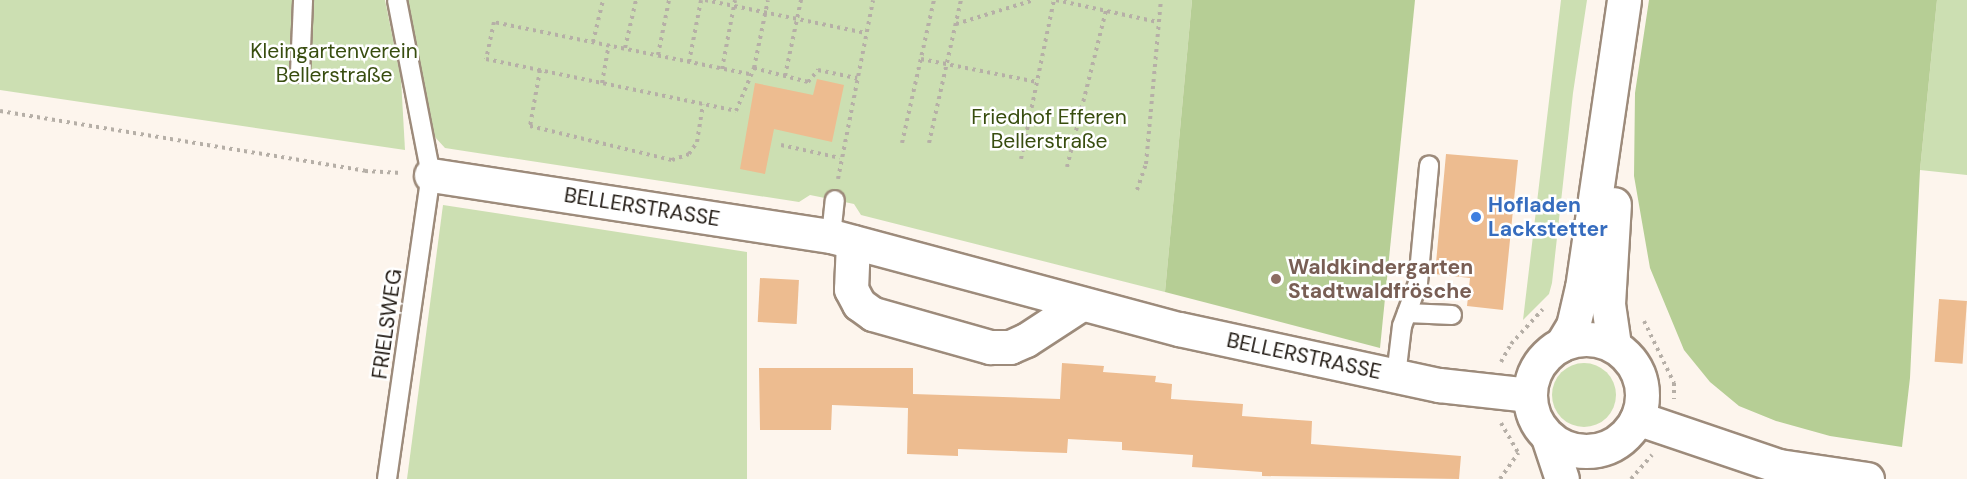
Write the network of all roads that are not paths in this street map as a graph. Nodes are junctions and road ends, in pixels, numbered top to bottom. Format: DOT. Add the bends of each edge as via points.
graph roads {
  1 [pos="303,0"];
  2 [pos="1624,0"];
  3 [pos="395,1"];
  4 [pos="300,73"];
  5 [pos="1429,166"];
  6 [pos="431,175"];
  7 [pos="836,200"];
  8 [pos="842,239"];
  9 [pos="1081,304"];
  10 [pos="1407,313"];
  11 [pos="1452,315"];
  12 [pos="1562,344"];
  13 [pos="1614,345"];
  14 [pos="1396,376"];
  15 [pos="1529,395"];
  16 [pos="1629,429"];
  17 [pos="1548,437"];
  18 [pos="387,479"];
  19 [pos="1562,479"];
  20 [pos="1594,479"];
  21 [pos="1867,479"];
  1 -- 4 [label="lane"];
  2 -- 12 [label="street" via="1582,288 1573,326"];
  2 -- 13 [label="street" via="1608,291"];
  3 -- 6 [label="lane, FRIELSWEG"];
  5 -- 10 [label="lane" via="1418,284"];
  6 -- 8 [label="street, BELLERSTRASSE"];
  6 -- 18 [label="lane, FRIELSWEG"];
  7 -- 8 [label="lane"];
  8 -- 9 [label="street, BELLERSTRASSE"];
  8 -- 9 [label="street" via="851,289 860,304 873,314 980,344 1010,347"];
  9 -- 14 [label="street, BELLERSTRASSE"];
  10 -- 11 [label="lane"];
  10 -- 14 [label="lane"];
  12 -- 13 [label="street" via="1579,338"];
  12 -- 15 [label="street" via="1538,365"];
  13 -- 16 [label="street" via="1627,356 1639,378 1642,402"];
  14 -- 15 [label="street, BELLERSTRASSE"];
  15 -- 17 [label="street" via="1531,411"];
  16 -- 17 [label="street" via="1592,451 1569,448"];
  16 -- 20 [label="street" via="1600,464"];
  16 -- 21 [label="street" via="1779,466"];
  17 -- 19 [label="street"];
}
